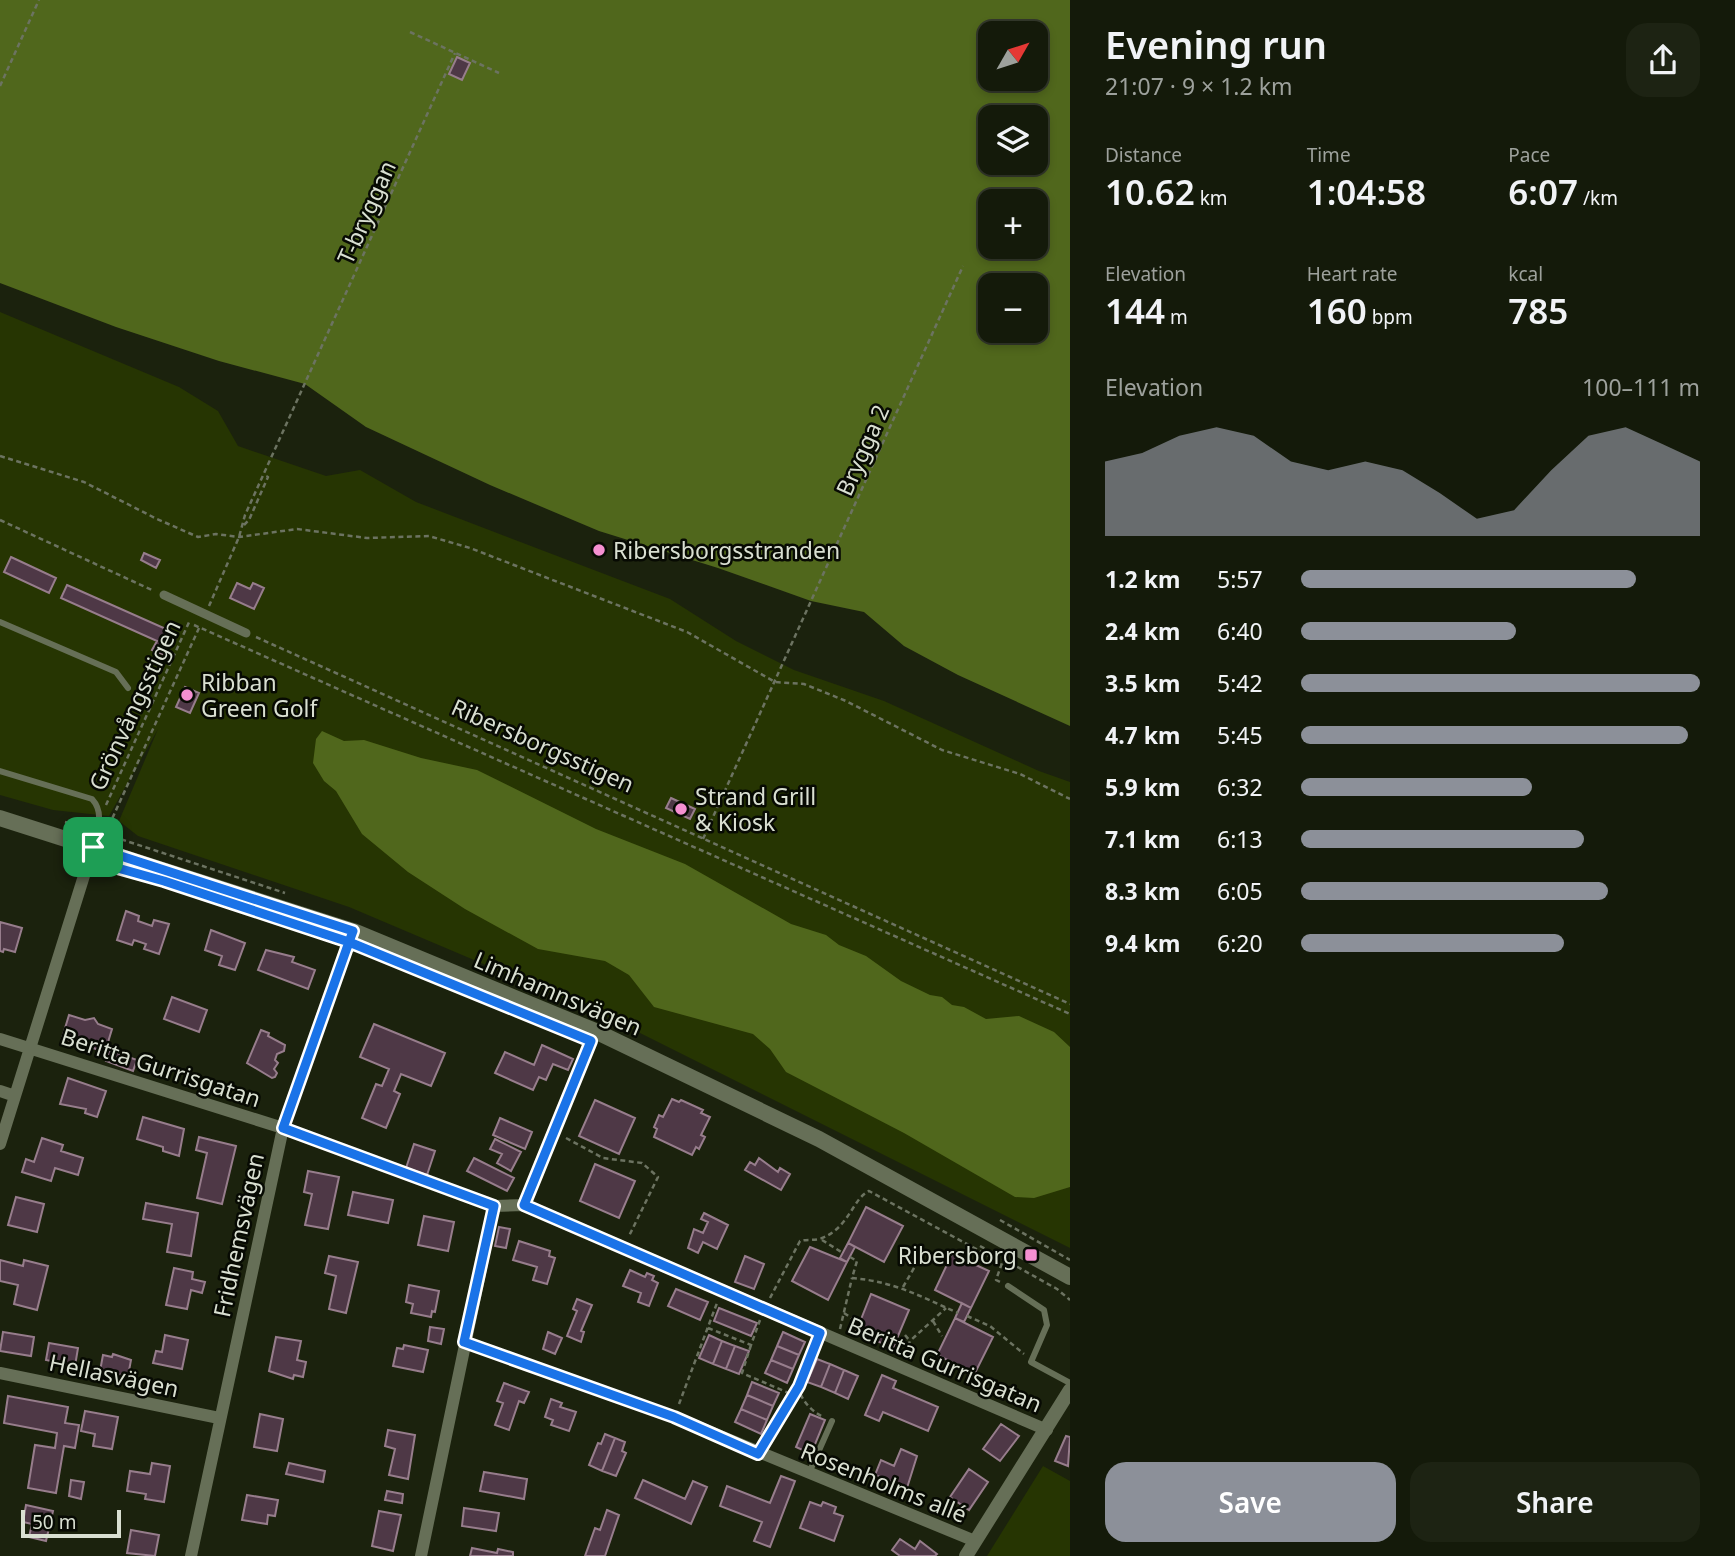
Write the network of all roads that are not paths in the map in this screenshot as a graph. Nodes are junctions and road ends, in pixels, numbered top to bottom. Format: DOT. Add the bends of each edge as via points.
graph roads {
  1 [pos="164,595"];
  2 [pos="0,622"];
  3 [pos="246,632"];
  4 [pos="128,688"];
  5 [pos="0,771"];
  6 [pos="0,818"];
  7 [pos="93,847"];
  8 [pos="353,931"];
  9 [pos="595,1031"];
  10 [pos="0,1039"];
  11 [pos="32,1047"];
  12 [pos="0,1091"];
  13 [pos="15,1096"];
  14 [pos="283,1128"];
  15 [pos="0,1144"];
  16 [pos="524,1205"];
  17 [pos="494,1206"];
  18 [pos="1070,1277"];
  19 [pos="1008,1286"];
  20 [pos="464,1342"];
  21 [pos="0,1373"];
  22 [pos="1070,1383"];
  23 [pos="1070,1390"];
  24 [pos="219,1418"];
  25 [pos="832,1421"];
  26 [pos="1047,1430"];
  27 [pos="808,1474"];
  28 [pos="975,1541"];
  29 [pos="191,1556"];
  30 [pos="421,1556"];
  31 [pos="966,1556"];
  1 -- 3 [label="street"];
  2 -- 4 [label="lane" via="116,672"];
  5 -- 7 [label="lane" via="92,799 100,813"];
  6 -- 7 [label="main road, Limhamnsvägen"];
  7 -- 8 [label="main road, Limhamnsvägen"];
  7 -- 11 [label="street"];
  8 -- 9 [label="main road, Limhamnsvägen"];
  8 -- 14 [label="street, Fridhemsvägen"];
  9 -- 16 [label="street"];
  9 -- 18 [label="main road, Limhamnsvägen" via="819,1139"];
  10 -- 11 [label="street, Beritta Gurrisgatan"];
  11 -- 13 [label="street"];
  11 -- 14 [label="street, Beritta Gurrisgatan"];
  12 -- 13 [label="street"];
  13 -- 15 [label="street"];
  14 -- 17 [label="street, Beritta Gurrisgatan"];
  14 -- 24 [label="street, Fridhemsvägen"];
  16 -- 17 [label="street, Beritta Gurrisgatan"];
  16 -- 26 [label="street, Beritta Gurrisgatan"];
  17 -- 20 [label="street"];
  19 -- 22 [label="lane" via="1044,1310 1047,1325 1031,1362"];
  20 -- 27 [label="street, Rosenholms allé" via="674,1417"];
  20 -- 30 [label="street"];
  21 -- 24 [label="street, Hellasvägen"];
  23 -- 26 [label="street"];
  24 -- 29 [label="street, Fridhemsvägen"];
  25 -- 27 [label="lane"];
  26 -- 28 [label="street"];
  27 -- 28 [label="street, Rosenholms allé"];
  28 -- 31 [label="street"];
}
